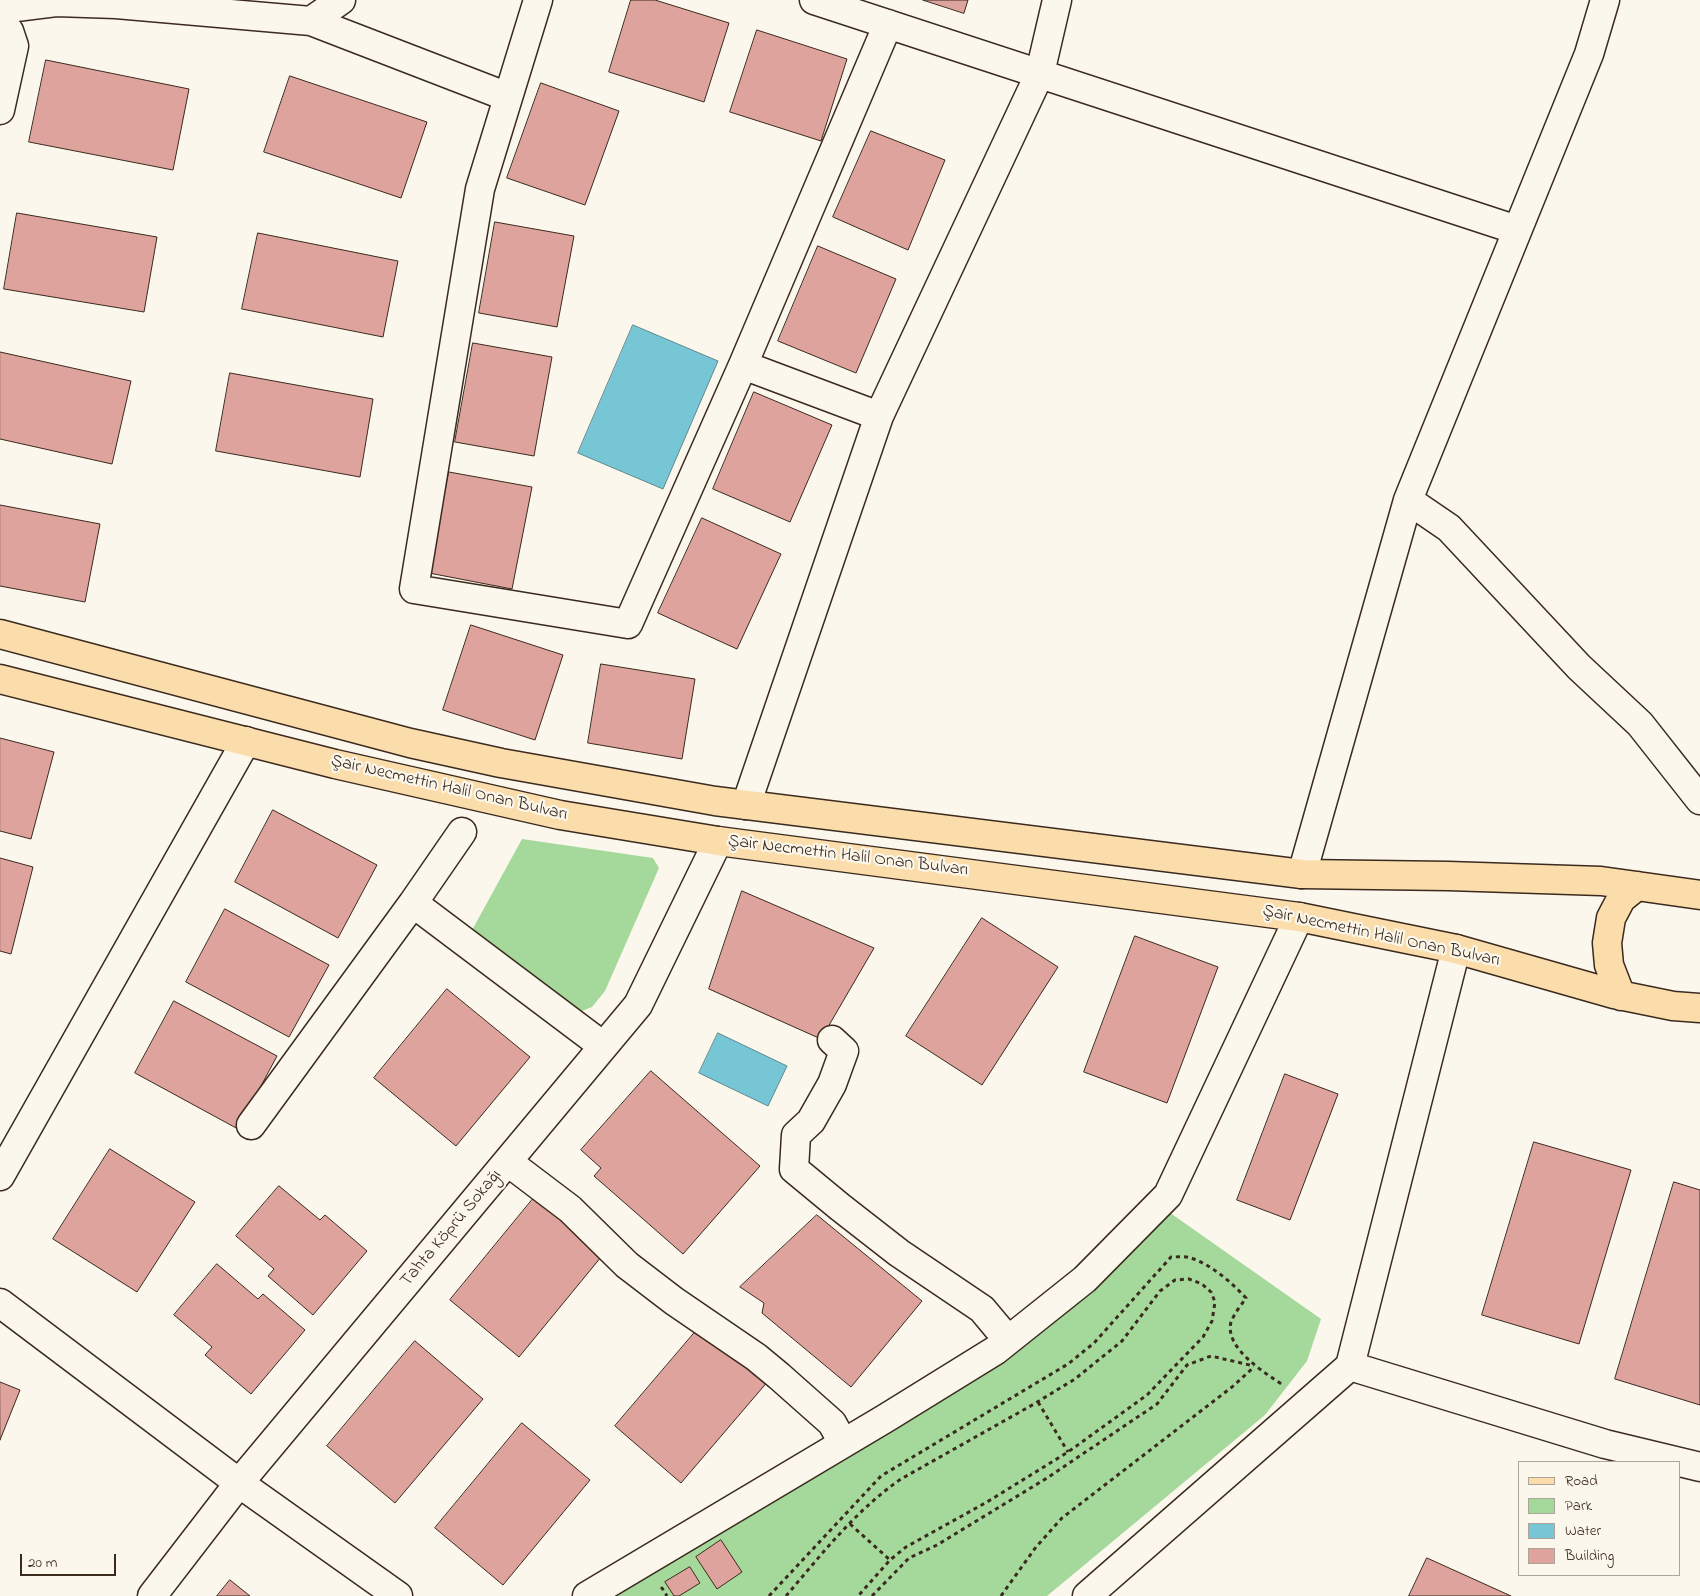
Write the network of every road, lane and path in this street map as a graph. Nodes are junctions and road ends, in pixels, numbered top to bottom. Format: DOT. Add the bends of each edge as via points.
graph roads {
  1 [pos="341,0"];
  2 [pos="538,0"];
  3 [pos="814,0"];
  4 [pos="1057,0"];
  5 [pos="1606,0"];
  6 [pos="0,8"];
  7 [pos="0,20"];
  8 [pos="311,21"];
  9 [pos="888,24"];
  10 [pos="1040,73"];
  11 [pos="508,97"];
  12 [pos="0,110"];
  13 [pos="1518,230"];
  14 [pos="743,365"];
  15 [pos="879,416"];
  16 [pos="1408,500"];
  17 [pos="0,634"];
  18 [pos="0,679"];
  19 [pos="246,741"];
  20 [pos="1700,800"];
  21 [pos="746,805"];
  22 [pos="462,832"];
  23 [pos="718,840"];
  24 [pos="1302,874"];
  25 [pos="1637,886"];
  26 [pos="1700,895"];
  27 [pos="413,903"];
  28 [pos="1299,917"];
  29 [pos="1456,949"];
  30 [pos="1622,996"];
  31 [pos="1694,1009"];
  32 [pos="832,1040"];
  33 [pos="603,1046"];
  34 [pos="251,1125"];
  35 [pos="508,1162"];
  36 [pos="0,1176"];
  37 [pos="0,1303"];
  38 [pos="1008,1340"];
  39 [pos="1254,1366"];
  40 [pos="1350,1366"];
  41 [pos="1038,1402"];
  42 [pos="843,1444"];
  43 [pos="1068,1452"];
  44 [pos="1675,1461"];
  45 [pos="1680,1462"];
  46 [pos="1700,1467"];
  47 [pos="239,1483"];
  48 [pos="850,1524"];
  49 [pos="890,1560"];
  50 [pos="656,1592"];
  51 [pos="1092,1595"];
  52 [pos="152,1596"];
  53 [pos="398,1596"];
  54 [pos="586,1596"];
  55 [pos="667,1596"];
  56 [pos="769,1596"];
  57 [pos="786,1596"];
  58 [pos="858,1596"];
  59 [pos="872,1596"];
  60 [pos="1001,1596"];
  1 -- 8 [label="street"];
  2 -- 11 [label="street"];
  3 -- 9 [label="street"];
  4 -- 10 [label="street"];
  5 -- 13 [label="street" via="1589,54"];
  6 -- 8 [label="street" via="56,2 116,4"];
  7 -- 12 [label="street" via="9,31 14,46"];
  8 -- 11 [label="street"];
  9 -- 10 [label="street"];
  9 -- 14 [label="street"];
  10 -- 13 [label="street"];
  10 -- 15 [label="street"];
  11 -- 14 [label="street" via="480,189 414,589 628,624"];
  13 -- 16 [label="street"];
  14 -- 15 [label="street"];
  15 -- 21 [label="street"];
  16 -- 20 [label="street" via="1449,528 1580,667 1640,724"];
  16 -- 24 [label="street"];
  17 -- 21 [label="main road, Şair Necmettin Halil Onan Bulvarı" via="410,743 501,763"];
  18 -- 19 [label="main road, Şair Necmettin Halil Onan Bulvarı"];
  19 -- 23 [label="main road, Şair Necmettin Halil Onan Bulvarı" via="560,815"];
  19 -- 36 [label="street"];
  21 -- 24 [label="main road, Şair Necmettin Halil Onan Bulvarı"];
  22 -- 27 [label="street"];
  23 -- 28 [label="main road, Şair Necmettin Halil Onan Bulvarı"];
  23 -- 33 [label="street, Tahta Köprü Sokağı" via="638,1005"];
  24 -- 25 [label="main road, Şair Necmettin Halil Onan Bulvarı" via="1582,880"];
  25 -- 26 [label="main road, Şair Necmettin Halil Onan Bulvarı"];
  25 -- 30 [label="main road" via="1621,899 1611,918 1607,943 1609,965"];
  27 -- 33 [label="street"];
  27 -- 34 [label="street"];
  28 -- 29 [label="main road, Şair Necmettin Halil Onan Bulvarı"];
  28 -- 38 [label="street" via="1168,1195 1085,1280"];
  29 -- 30 [label="main road, Şair Necmettin Halil Onan Bulvarı"];
  29 -- 40 [label="street"];
  30 -- 31 [label="main road, Şair Necmettin Halil Onan Bulvarı"];
  32 -- 38 [label="street" via="844,1051 828,1092 811,1121 796,1135 794,1169 898,1253 982,1309"];
  33 -- 35 [label="street, Tahta Köprü Sokağı"];
  35 -- 42 [label="street" via="570,1209 627,1265 779,1376 832,1423"];
  35 -- 47 [label="street, Tahta Köprü Sokağı"];
  37 -- 47 [label="street"];
  38 -- 42 [label="street"];
  39 -- 56 [label="path" via="1232,1340 1231,1322 1246,1298 1215,1271 1190,1258 1171,1257 1094,1343 1068,1364 881,1476"];
  39 -- 59 [label="path" via="1211,1356 1187,1365 1157,1404 1048,1478 937,1545 909,1558"];
  39 -- 60 [label="path" via="1232,1387 1062,1518 1036,1547"];
  40 -- 44 [label="street" via="1605,1444"];
  40 -- 51 [label="street"];
  41 -- 43 [label="path"];
  41 -- 43 [label="path" via="1100,1361 1122,1341 1160,1290 1175,1280 1189,1279 1211,1292 1215,1302 1212,1321 1203,1337 1147,1395"];
  41 -- 48 [label="path" via="901,1479"];
  42 -- 54 [label="street"];
  43 -- 49 [label="path"];
  45 -- 46 [label="street"];
  47 -- 52 [label="street, Tahta Köprü Sokağı"];
  47 -- 53 [label="street"];
  48 -- 49 [label="path"];
  48 -- 57 [label="path"];
  49 -- 58 [label="path"];
  50 -- 55 [label="path" via="662,1588"];
}
